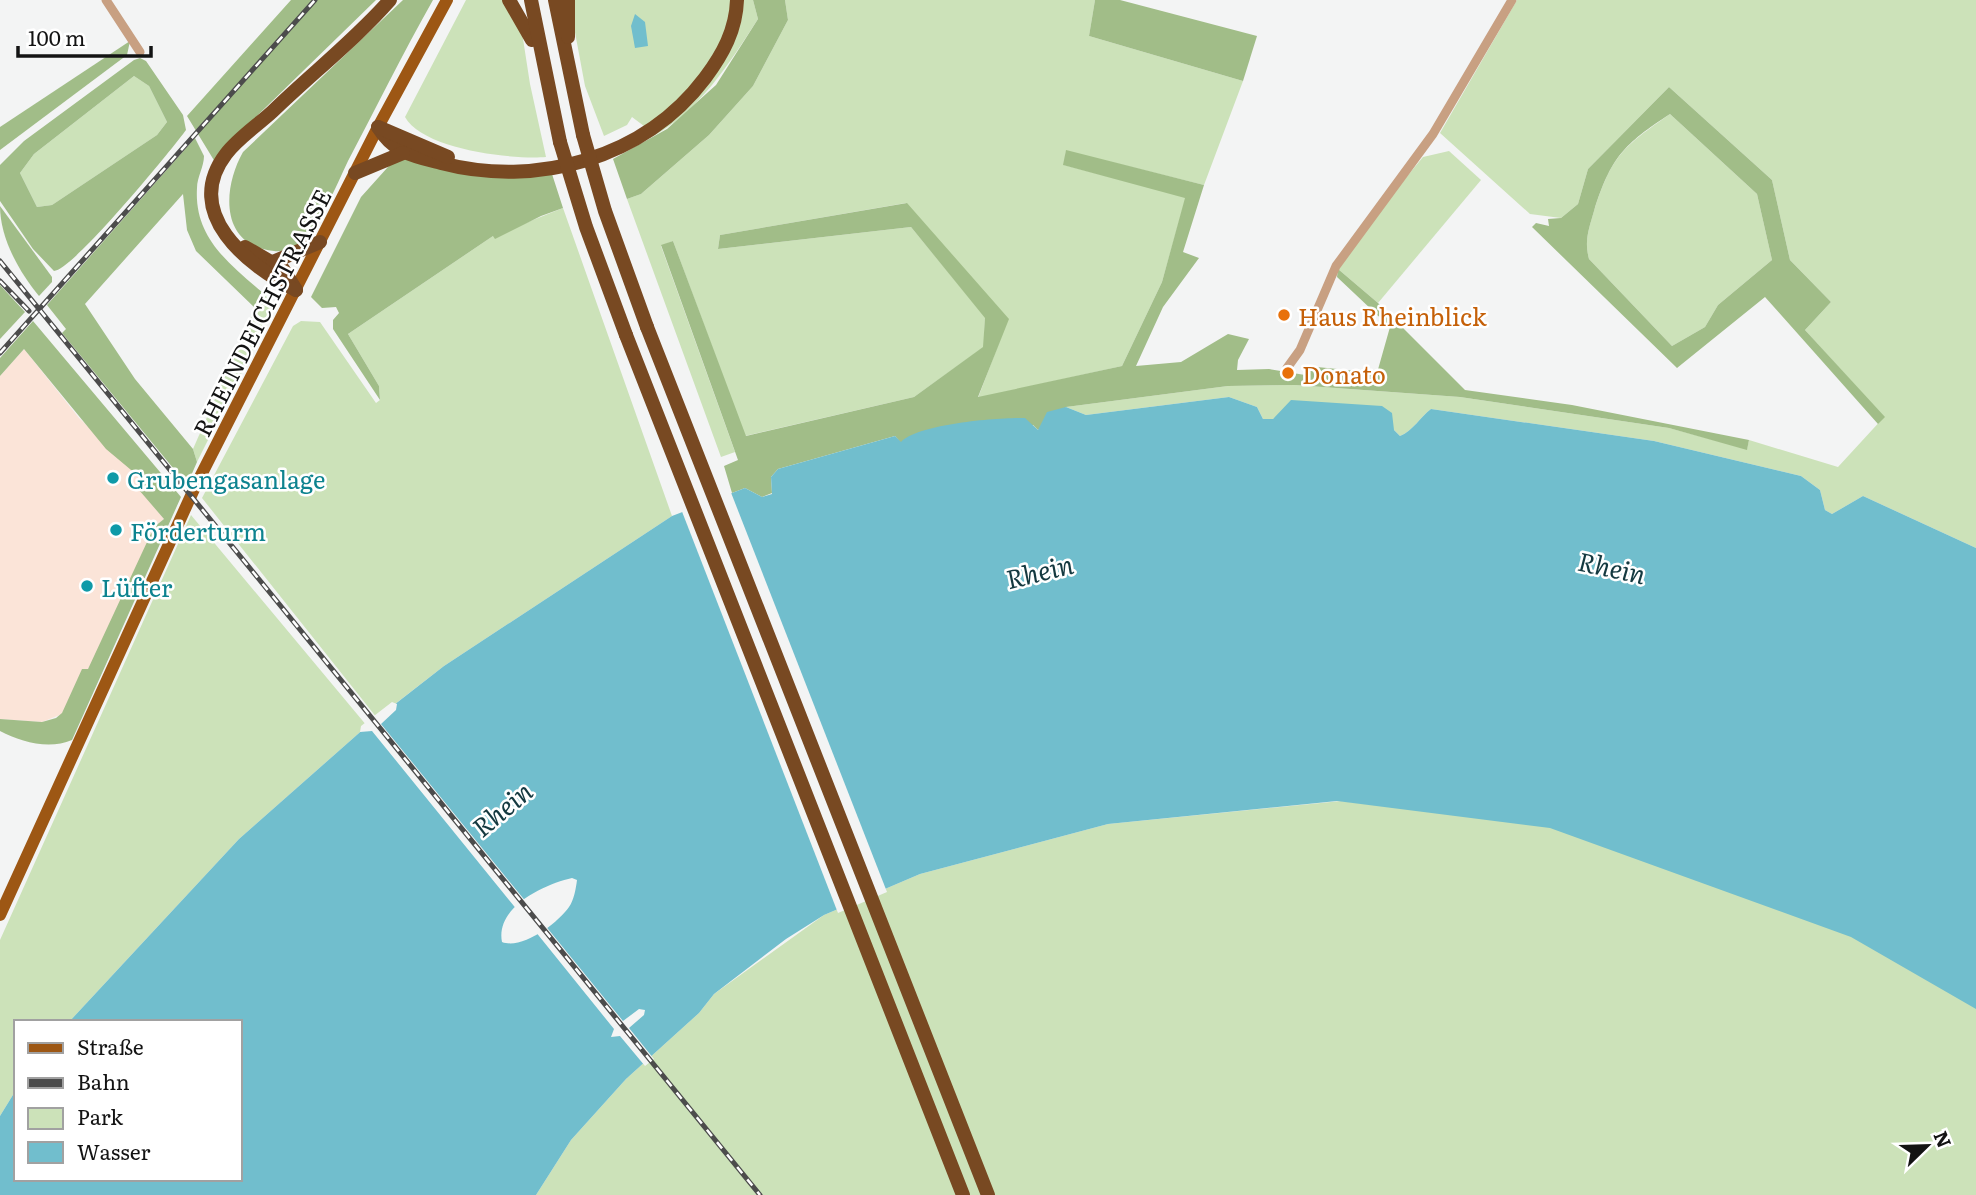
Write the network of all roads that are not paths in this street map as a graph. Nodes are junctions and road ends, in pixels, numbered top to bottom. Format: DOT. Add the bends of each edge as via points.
graph roads {
  1 [pos="106,0"];
  2 [pos="447,0"];
  3 [pos="509,0"];
  4 [pos="531,0"];
  5 [pos="555,0"];
  6 [pos="568,0"];
  7 [pos="737,0"];
  8 [pos="1512,0"];
  9 [pos="390,1"];
  10 [pos="140,52"];
  11 [pos="541,60"];
  12 [pos="570,84"];
  13 [pos="378,127"];
  14 [pos="246,136"];
  15 [pos="403,153"];
  16 [pos="500,170"];
  17 [pos="355,173"];
  18 [pos="320,242"];
  19 [pos="273,262"];
  20 [pos="296,290"];
  21 [pos="1287,368"];
  22 [pos="0,915"];
  23 [pos="963,1195"];
  24 [pos="988,1195"];
  1 -- 10 [label="street"];
  2 -- 13 [label="main road, RHEINDEICHSTRASSE"];
  3 -- 11 [label="highway"];
  4 -- 11 [label="highway"];
  5 -- 12 [label="highway"];
  6 -- 12 [label="highway"];
  7 -- 16 [label="highway" via="728,41 712,68 692,94 657,125 629,143 582,162 550,169"];
  8 -- 21 [label="street" via="1433,134 1336,266 1300,350"];
  9 -- 14 [label="highway"];
  11 -- 23 [label="highway, bridge" via="560,142 625,335"];
  12 -- 24 [label="highway, bridge" via="605,211 648,327"];
  13 -- 15 [label="highway"];
  13 -- 16 [label="highway" via="448,157"];
  13 -- 17 [label="main road, RHEINDEICHSTRASSE"];
  14 -- 19 [label="highway" via="224,178 223,214 245,247"];
  14 -- 20 [label="highway" via="226,154 215,174 216,217 240,253 273,279"];
  15 -- 16 [label="highway" via="461,168"];
  15 -- 17 [label="highway"];
  17 -- 18 [label="main road, RHEINDEICHSTRASSE"];
  18 -- 19 [label="highway"];
  18 -- 20 [label="main road, RHEINDEICHSTRASSE"];
  19 -- 20 [label="highway"];
  20 -- 22 [label="main road, RHEINDEICHSTRASSE" via="195,487"];
}
